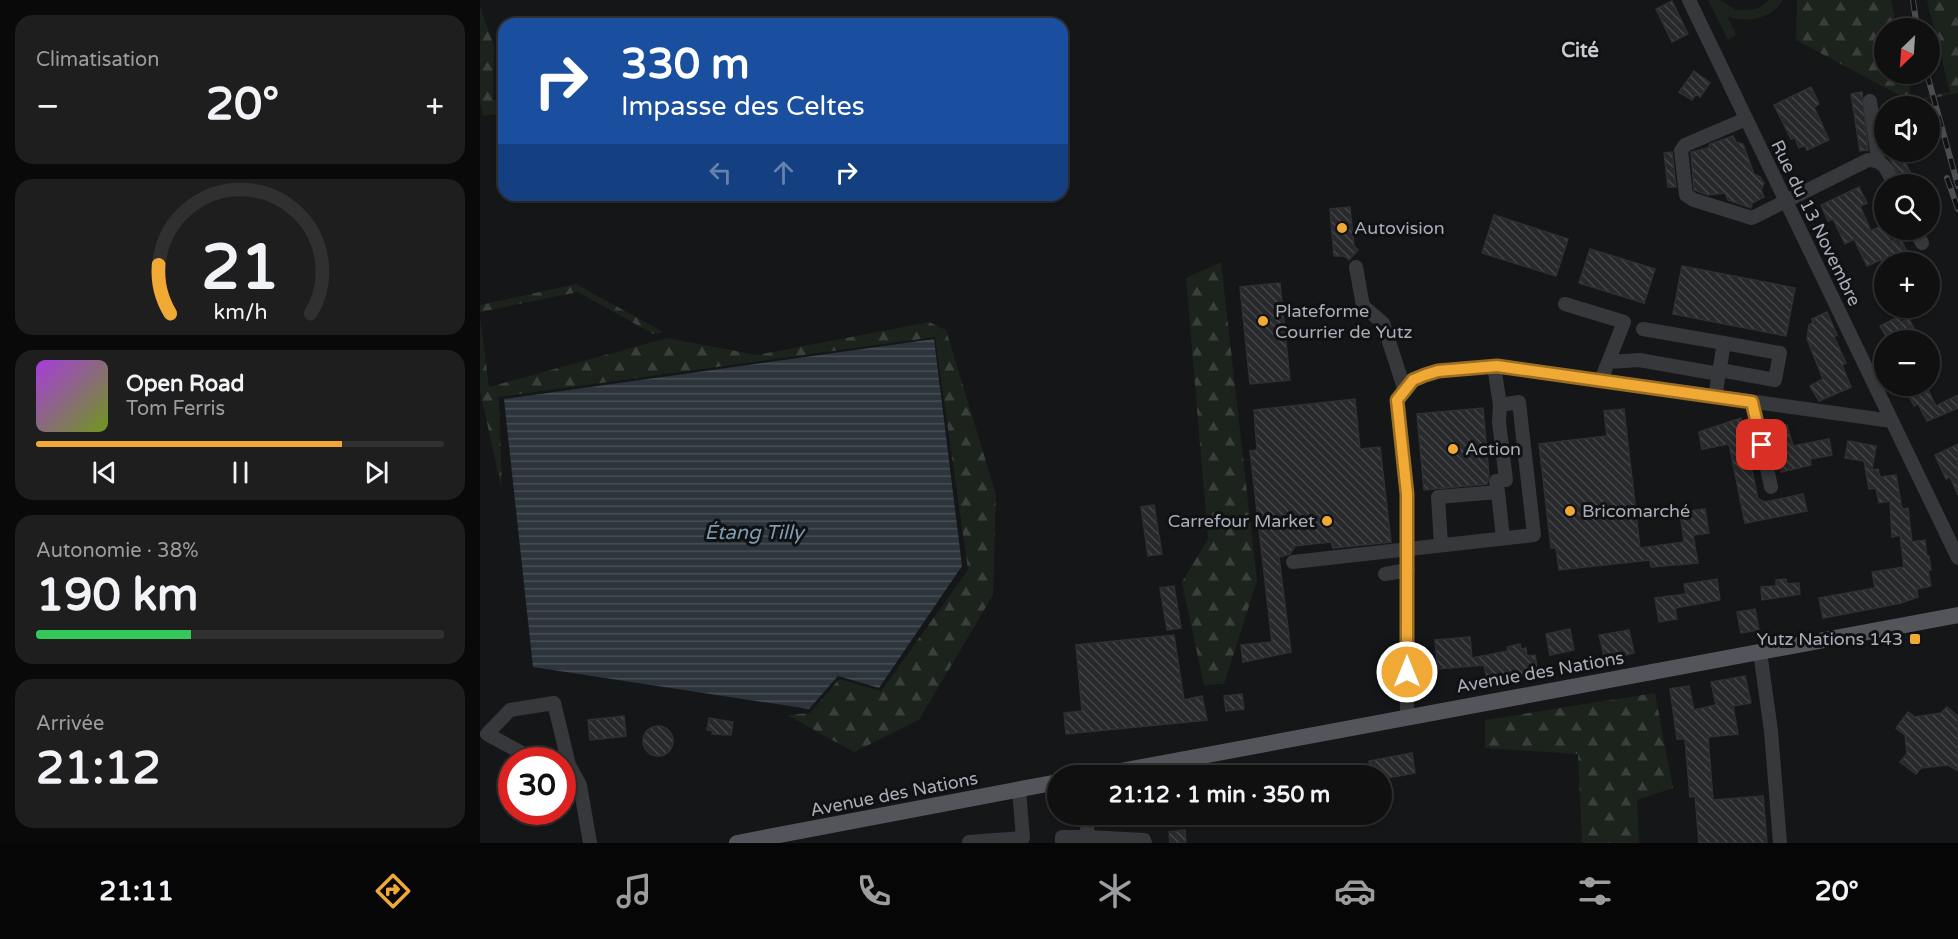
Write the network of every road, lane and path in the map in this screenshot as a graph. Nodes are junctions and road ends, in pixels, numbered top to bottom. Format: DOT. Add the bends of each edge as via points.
graph roads {
  1 [pos="1689,0"];
  2 [pos="1870,101"];
  3 [pos="1746,118"];
  4 [pos="1874,130"];
  5 [pos="1874,160"];
  6 [pos="1785,200"];
  7 [pos="1920,240"];
  8 [pos="1922,243"];
  9 [pos="1356,267"];
  10 [pos="1564,304"];
  11 [pos="1643,329"];
  12 [pos="1724,343"];
  13 [pos="1609,362"];
  14 [pos="1494,366"];
  15 [pos="1719,372"];
  16 [pos="1601,380"];
  17 [pos="1405,391"];
  18 [pos="1715,396"];
  19 [pos="1752,402"];
  20 [pos="1500,405"];
  21 [pos="1892,422"];
  22 [pos="1771,487"];
  23 [pos="1498,492"];
  24 [pos="1503,538"];
  25 [pos="1441,545"];
  26 [pos="1407,548"];
  27 [pos="1958,558"];
  28 [pos="1293,562"];
  29 [pos="1408,570"];
  30 [pos="1384,574"];
  31 [pos="1958,615"];
  32 [pos="1760,652"];
  33 [pos="1407,716"];
  34 [pos="511,747"];
  35 [pos="565,747"];
  36 [pos="1151,765"];
  37 [pos="576,778"];
  38 [pos="576,783"];
  39 [pos="1047,784"];
  40 [pos="580,785"];
  41 [pos="1019,790"];
  42 [pos="1087,825"];
  43 [pos="1088,837"];
  44 [pos="969,842"];
  45 [pos="590,843"];
  46 [pos="737,843"];
  47 [pos="1062,843"];
  48 [pos="1145,843"];
  49 [pos="1780,843"];
  1 -- 3 [label="street, Rue du 13 Novembre"];
  2 -- 4 [label="street"];
  3 -- 6 [label="street, Rue du 13 Novembre"];
  3 -- 6 [label="street" via="1685,145 1681,151 1686,195 1752,218"];
  5 -- 6 [label="street"];
  6 -- 21 [label="street, Rue du 13 Novembre"];
  7 -- 8 [label="street"];
  9 -- 17 [label="street" via="1363,306 1383,323"];
  10 -- 13 [label="street" via="1624,322"];
  11 -- 12 [label="street"];
  12 -- 15 [label="street"];
  12 -- 15 [label="street" via="1780,353 1775,380"];
  13 -- 15 [label="street" via="1639,360"];
  13 -- 16 [label="street"];
  14 -- 16 [label="street"];
  14 -- 17 [label="street" via="1438,371 1413,380"];
  14 -- 20 [label="street"];
  15 -- 18 [label="street"];
  16 -- 18 [label="street"];
  17 -- 26 [label="street" via="1397,400 1407,494"];
  18 -- 19 [label="street"];
  19 -- 21 [label="street"];
  19 -- 22 [label="street"];
  20 -- 23 [label="street" via="1506,480 1496,481"];
  20 -- 24 [label="street" via="1519,402 1534,535"];
  21 -- 27 [label="street, Rue du 13 Novembre"];
  23 -- 24 [label="street"];
  23 -- 25 [label="street" via="1438,497"];
  24 -- 25 [label="street"];
  25 -- 26 [label="street"];
  26 -- 28 [label="street"];
  26 -- 29 [label="street"];
  29 -- 30 [label="street"];
  29 -- 33 [label="street"];
  31 -- 32 [label="main road, Avenue des Nations"];
  32 -- 33 [label="main road, Avenue des Nations"];
  32 -- 49 [label="street"];
  33 -- 36 [label="main road, Avenue des Nations"];
  34 -- 35 [label="street" via="487,734 510,710 554,703"];
  37 -- 40 [label="street"];
  38 -- 40 [label="street"];
  39 -- 41 [label="main road, Avenue des Nations"];
  40 -- 45 [label="street"];
  41 -- 44 [label="street" via="1023,838"];
  41 -- 46 [label="main road, Avenue des Nations"];
  42 -- 43 [label="street"];
  43 -- 47 [label="street" via="1062,837"];
  43 -- 48 [label="street"];
}
